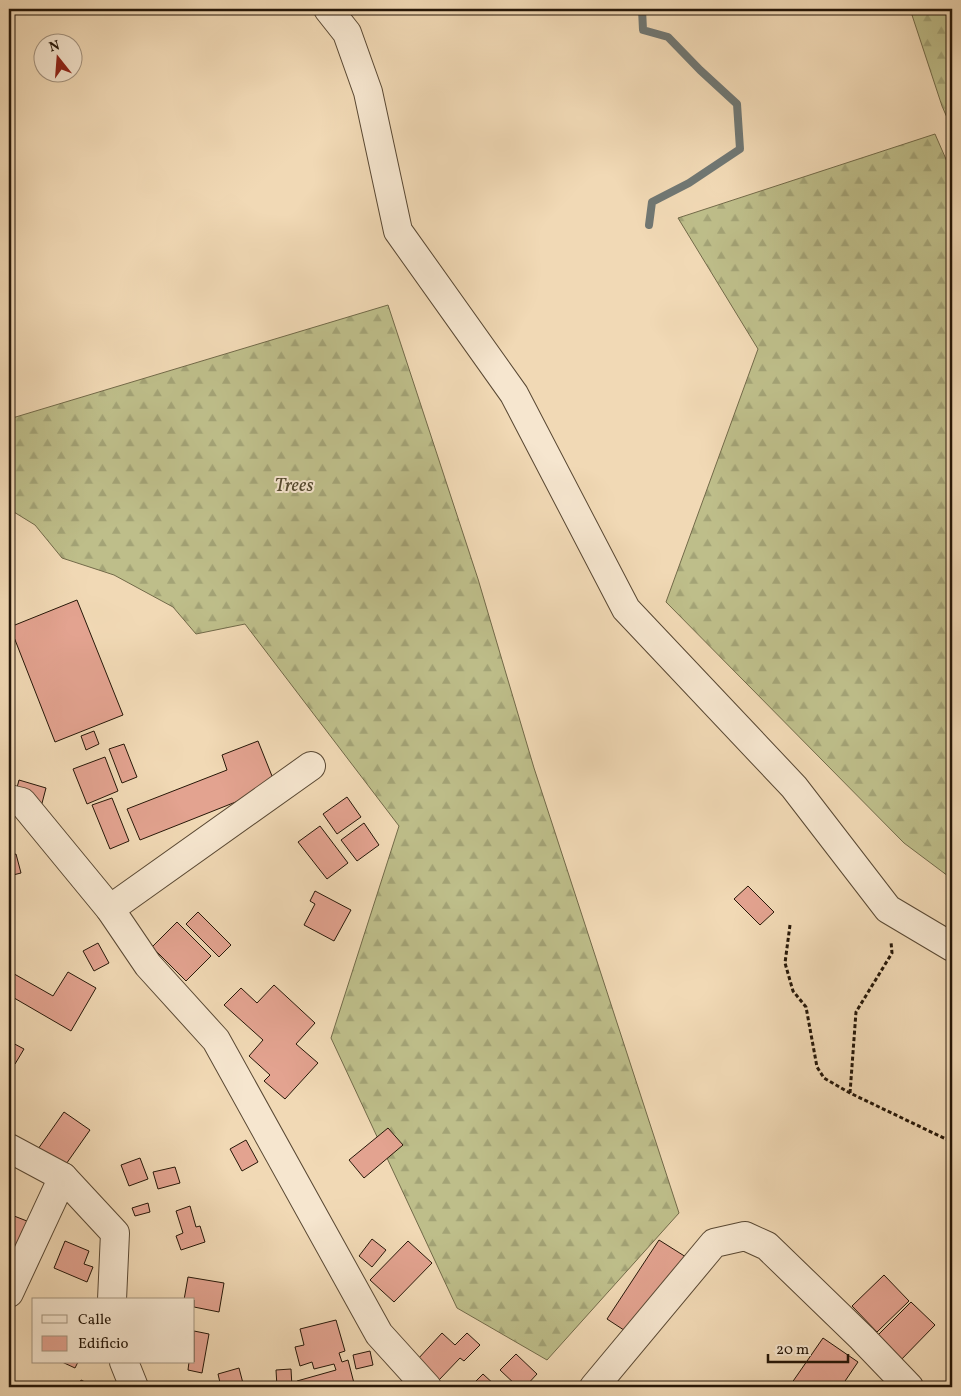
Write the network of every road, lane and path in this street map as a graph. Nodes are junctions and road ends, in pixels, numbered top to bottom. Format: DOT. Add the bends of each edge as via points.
graph roads {
  1 [pos="328,9"];
  2 [pos="311,766"];
  3 [pos="9,800"];
  4 [pos="110,909"];
  5 [pos="888,909"];
  6 [pos="790,926"];
  7 [pos="952,947"];
  8 [pos="850,1093"];
  9 [pos="952,1142"];
  10 [pos="9,1148"];
  11 [pos="63,1177"];
  12 [pos="9,1293"];
  13 [pos="112,1298"];
  14 [pos="125,1364"];
  15 [pos="134,1387"];
  16 [pos="428,1387"];
  17 [pos="594,1387"];
  18 [pos="909,1387"];
  1 -- 5 [label="street" via="347,33 368,92 398,231 514,394 626,609 794,786"];
  2 -- 4 [label="street"];
  3 -- 4 [label="street" via="22,802"];
  4 -- 16 [label="street" via="148,966 216,1040 379,1334"];
  5 -- 7 [label="street"];
  5 -- 8 [label="path" via="892,952 856,1012"];
  6 -- 8 [label="path" via="785,963 793,991 806,1007 817,1067 824,1078"];
  8 -- 9 [label="path"];
  10 -- 11 [label="street"];
  11 -- 12 [label="street"];
  11 -- 13 [label="street" via="115,1233"];
  14 -- 15 [label="street"];
  17 -- 18 [label="street" via="714,1243 745,1236 767,1246"];
}
